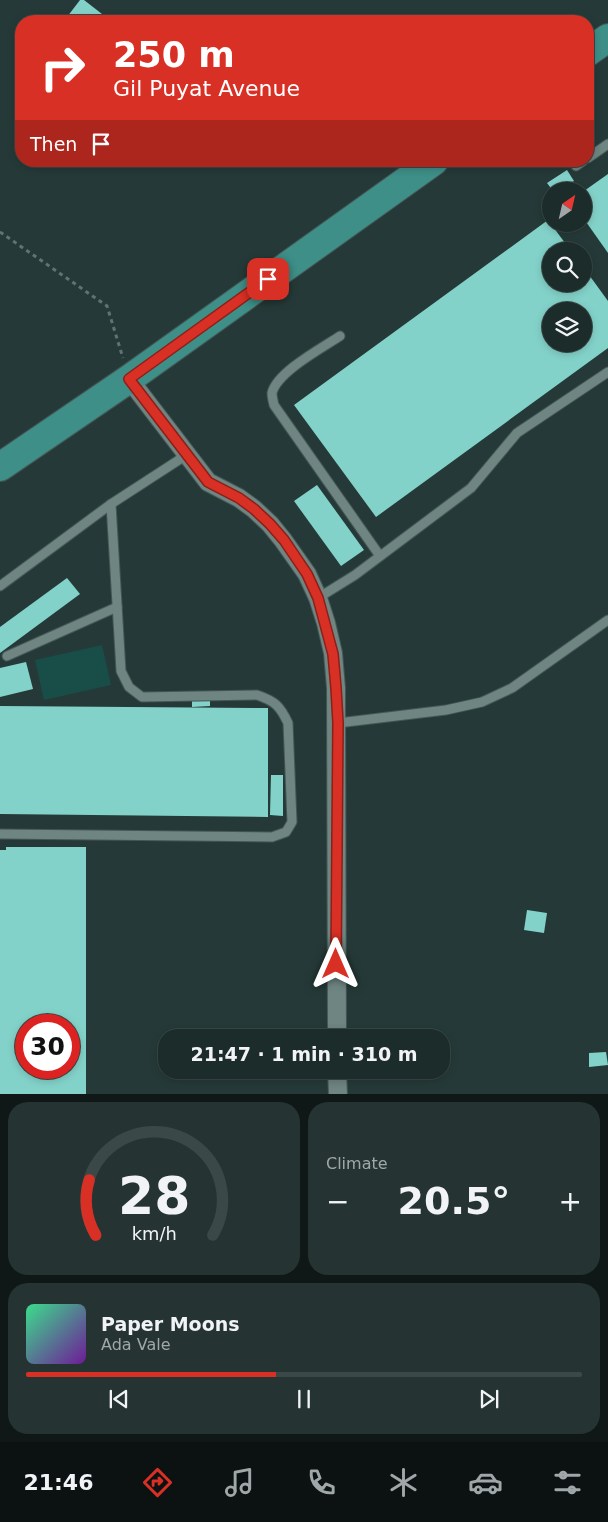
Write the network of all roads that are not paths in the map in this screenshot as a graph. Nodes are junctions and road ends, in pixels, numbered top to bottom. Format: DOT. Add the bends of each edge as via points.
graph roads {
  1 [pos="608,38"];
  2 [pos="594,48"];
  3 [pos="608,144"];
  4 [pos="594,154"];
  5 [pos="426,167"];
  6 [pos="340,336"];
  7 [pos="608,372"];
  8 [pos="129,379"];
  9 [pos="188,454"];
  10 [pos="0,467"];
  11 [pos="111,504"];
  12 [pos="380,556"];
  13 [pos="0,586"];
  14 [pos="318,598"];
  15 [pos="117,607"];
  16 [pos="608,620"];
  17 [pos="7,656"];
  18 [pos="338,723"];
  19 [pos="0,834"];
  20 [pos="337,1029"];
  21 [pos="337,1079"];
  22 [pos="338,1094"];
  1 -- 2 [label="main road"];
  3 -- 4 [label="lane"];
  5 -- 8 [label="main road"];
  6 -- 12 [label="lane" via="289,370 272,394 274,405"];
  7 -- 12 [label="lane" via="518,433 471,488"];
  8 -- 9 [label="street"];
  8 -- 10 [label="main road"];
  9 -- 11 [label="lane"];
  9 -- 14 [label="street" via="208,482 239,498 270,524 307,574"];
  11 -- 13 [label="lane"];
  11 -- 15 [label="lane"];
  12 -- 14 [label="lane"];
  14 -- 18 [label="street" via="333,654"];
  15 -- 17 [label="lane"];
  15 -- 19 [label="lane" via="121,671 129,687 142,697 257,695 272,700 283,711 288,722 292,822 286,832 272,837"];
  16 -- 18 [label="lane" via="526,679 482,702 446,710"];
  18 -- 20 [label="street"];
  21 -- 22 [label="street"];
}
